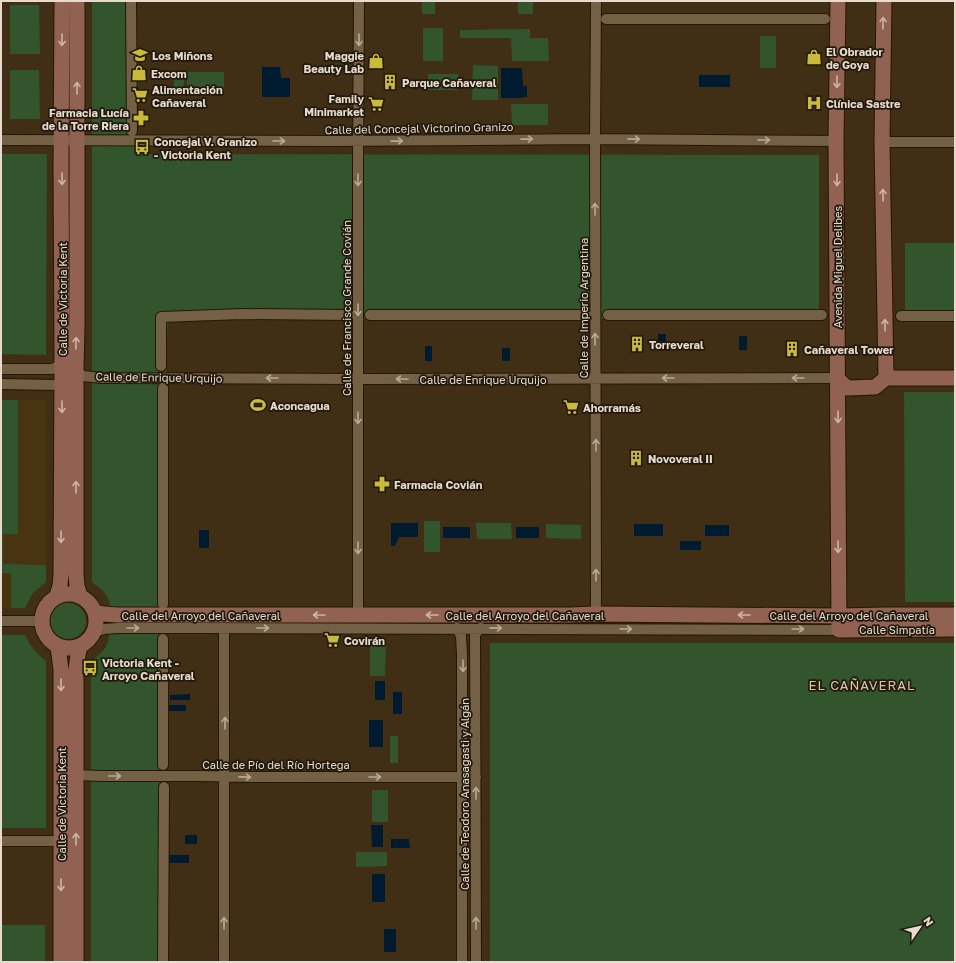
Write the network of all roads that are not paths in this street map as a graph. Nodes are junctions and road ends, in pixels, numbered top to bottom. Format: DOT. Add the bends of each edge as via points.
graph roads {
  1 [pos="62,1"];
  2 [pos="77,1"];
  3 [pos="131,1"];
  4 [pos="359,1"];
  5 [pos="596,1"];
  6 [pos="838,1"];
  7 [pos="884,1"];
  8 [pos="606,19"];
  9 [pos="825,19"];
  10 [pos="132,131"];
  11 [pos="595,139"];
  12 [pos="1,140"];
  13 [pos="62,140"];
  14 [pos="77,141"];
  15 [pos="358,141"];
  16 [pos="836,141"];
  17 [pos="882,142"];
  18 [pos="955,142"];
  19 [pos="349,315"];
  20 [pos="370,315"];
  21 [pos="586,315"];
  22 [pos="608,315"];
  23 [pos="822,315"];
  24 [pos="901,316"];
  25 [pos="955,316"];
  26 [pos="161,366"];
  27 [pos="69,367"];
  28 [pos="1,369"];
  29 [pos="595,378"];
  30 [pos="837,378"];
  31 [pos="886,378"];
  32 [pos="955,378"];
  33 [pos="358,379"];
  34 [pos="1,384"];
  35 [pos="62,388"];
  36 [pos="163,388"];
  37 [pos="57,596"];
  38 [pos="80,596"];
  39 [pos="162,604"];
  40 [pos="95,612"];
  41 [pos="596,614"];
  42 [pos="358,615"];
  43 [pos="955,615"];
  44 [pos="1,621"];
  45 [pos="42,621"];
  46 [pos="839,623"];
  47 [pos="224,628"];
  48 [pos="458,628"];
  49 [pos="481,628"];
  50 [pos="955,629"];
  51 [pos="94,632"];
  52 [pos="163,639"];
  53 [pos="58,646"];
  54 [pos="80,646"];
  55 [pos="162,765"];
  56 [pos="76,775"];
  57 [pos="224,777"];
  58 [pos="462,777"];
  59 [pos="476,777"];
  60 [pos="164,787"];
  61 [pos="1,841"];
  62 [pos="61,841"];
  63 [pos="61,962"];
  64 [pos="76,962"];
  65 [pos="163,962"];
  66 [pos="224,962"];
  67 [pos="462,962"];
  68 [pos="476,962"];
  1 -- 13 [label="main road, Calle de Victoria Kent, one-way"];
  14 -- 2 [label="main road, Calle de Victoria Kent, one-way"];
  3 -- 10 [label="street"];
  4 -- 15 [label="street, Calle de Francisco Grande Covián, one-way"];
  5 -- 11 [label="street, Calle de Imperio Argentina"];
  6 -- 16 [label="main road, Avenida Miguel Delibes, one-way"];
  17 -- 7 [label="main road, one-way"];
  8 -- 9 [label="street"];
  15 -- 11 [label="street, Calle del Concejal Victorino Granizo, one-way"];
  11 -- 16 [label="street, Calle del Concejal Victorino Granizo, one-way"];
  29 -- 11 [label="street, Calle de Imperio Argentina, one-way"];
  12 -- 13 [label="street, Calle del Concejal Victorino Granizo"];
  13 -- 14 [label="street, Calle del Concejal Victorino Granizo"];
  13 -- 27 [label="main road, Calle de Victoria Kent, one-way"];
  14 -- 15 [label="street, Calle del Concejal Victorino Granizo, one-way"];
  27 -- 14 [label="main road, Calle de Victoria Kent, one-way" via="77,326"];
  15 -- 33 [label="street, Calle de Francisco Grande Covián, one-way"];
  16 -- 30 [label="main road, Avenida Miguel Delibes, one-way"];
  17 -- 18 [label="street"];
  31 -- 17 [label="main road, one-way"];
  19 -- 26 [label="street" via="242,314 161,317"];
  20 -- 21 [label="street"];
  22 -- 23 [label="street"];
  24 -- 25 [label="street"];
  27 -- 28 [label="street"];
  33 -- 27 [label="street, Calle de Enrique Urquijo, one-way" via="102,378 83,376"];
  27 -- 35 [label="main road, Calle de Victoria Kent"];
  38 -- 27 [label="main road, Calle de Victoria Kent, one-way" via="76,574"];
  30 -- 29 [label="street, Calle de Enrique Urquijo, one-way"];
  29 -- 33 [label="street, Calle de Enrique Urquijo, one-way"];
  41 -- 29 [label="street, Calle de Imperio Argentina, one-way"];
  30 -- 31 [label="main road" via="846,388 875,387"];
  30 -- 46 [label="main road, Avenida Miguel Delibes, one-way"];
  31 -- 32 [label="main road"];
  33 -- 42 [label="street, Calle de Francisco Grande Covián, one-way"];
  34 -- 35 [label="street" via="55,385"];
  35 -- 37 [label="main road, Calle de Victoria Kent, one-way" via="61,574"];
  36 -- 39 [label="street"];
  37 -- 38 [label="main road"];
  37 -- 45 [label="main road" via="44,609"];
  38 -- 40 [label="main road" via="89,602"];
  42 -- 40 [label="main road, Calle del Arroyo del Cañaveral, one-way" via="118,615"];
  40 -- 51 [label="main road"];
  41 -- 42 [label="main road, Calle del Arroyo del Cañaveral, one-way"];
  46 -- 41 [label="main road, Calle del Arroyo del Cañaveral, one-way"];
  43 -- 46 [label="main road, Calle del Arroyo del Cañaveral" via="885,615"];
  44 -- 45 [label="street"];
  45 -- 53 [label="main road" via="45,633"];
  49 -- 46 [label="street, Calle del Arroyo del Cañaveral, one-way" via="570,629"];
  46 -- 50 [label="main road, Calle Simpatía"];
  47 -- 48 [label="street, Calle del Arroyo del Cañaveral, one-way"];
  51 -- 47 [label="street, Calle del Arroyo del Cañaveral, one-way" via="118,628"];
  57 -- 47 [label="street, one-way"];
  48 -- 49 [label="street, Calle del Arroyo del Cañaveral"];
  48 -- 58 [label="street, Calle de Teodoro Anasagasti y Algán, one-way" via="462,654"];
  49 -- 59 [label="street, Calle de Teodoro Anasagasti y Algán" via="475,634"];
  51 -- 54 [label="main road"];
  52 -- 55 [label="street"];
  53 -- 54 [label="main road"];
  53 -- 62 [label="main road, Calle de Victoria Kent, one-way" via="61,670"];
  54 -- 56 [label="main road, Calle de Victoria Kent" via="76,670"];
  56 -- 57 [label="street, Calle de Pío del Río Hortega, one-way"];
  64 -- 56 [label="main road, Calle de Victoria Kent, one-way"];
  57 -- 58 [label="street, Calle de Pío del Río Hortega, one-way"];
  66 -- 57 [label="street, one-way"];
  58 -- 59 [label="street, Calle de Pío del Río Hortega"];
  58 -- 67 [label="street, Calle de Teodoro Anasagasti y Algán"];
  68 -- 59 [label="street, Calle de Teodoro Anasagasti y Algán, one-way"];
  60 -- 65 [label="street"];
  61 -- 62 [label="street"];
  62 -- 63 [label="main road, Calle de Victoria Kent, one-way"];
}
